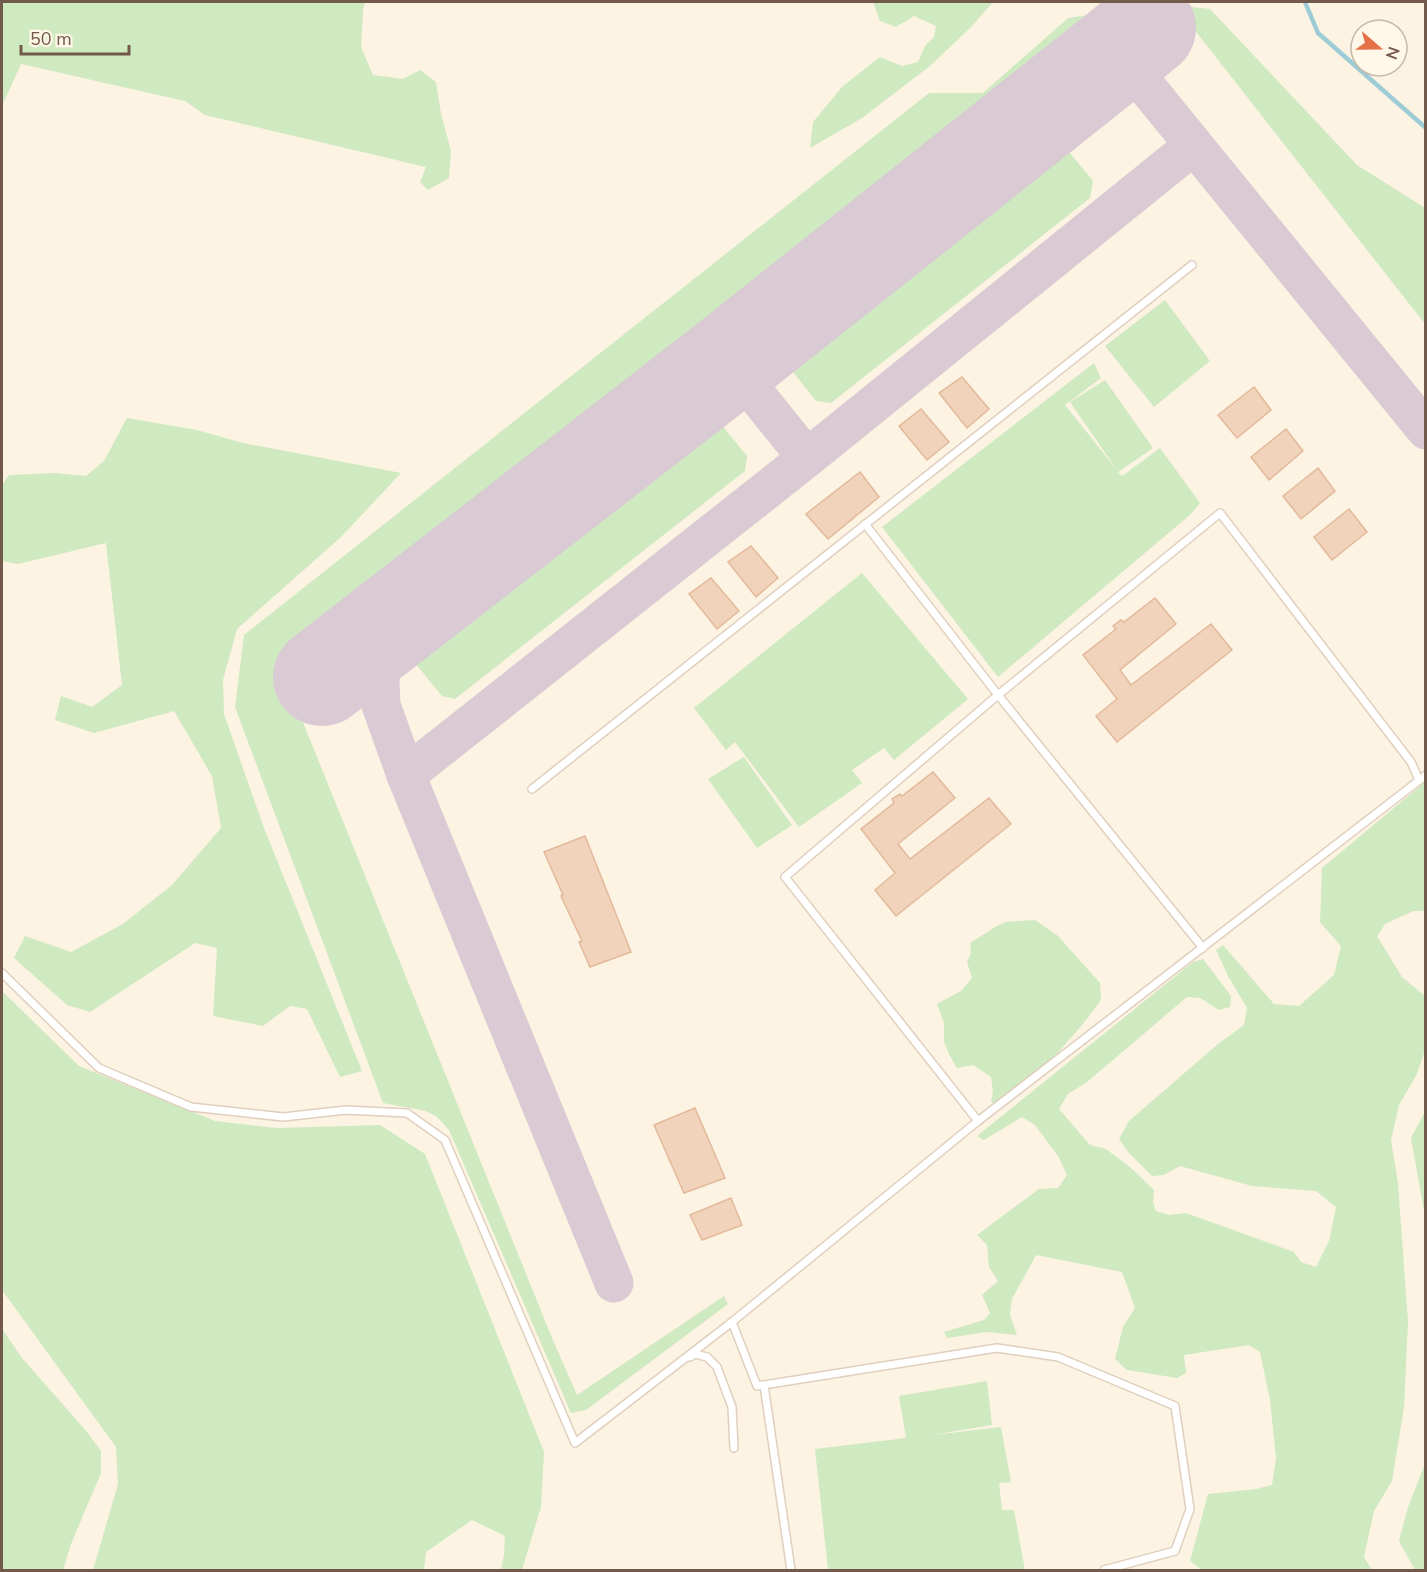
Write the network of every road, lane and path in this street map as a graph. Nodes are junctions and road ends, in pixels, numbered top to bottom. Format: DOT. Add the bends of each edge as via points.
graph roads {
  1 [pos="1192,265"];
  2 [pos="865,524"];
  3 [pos="998,695"];
  4 [pos="1425,774"];
  5 [pos="1419,780"];
  6 [pos="532,789"];
  7 [pos="1203,948"];
  8 [pos="2,973"];
  9 [pos="978,1121"];
  10 [pos="732,1322"];
  11 [pos="684,1359"];
  12 [pos="764,1385"];
  13 [pos="734,1448"];
  14 [pos="791,1570"];
  15 [pos="1104,1570"];
  1 -- 2 [label="lane"];
  2 -- 3 [label="lane"];
  2 -- 6 [label="lane"];
  3 -- 5 [label="lane" via="1220,513 1411,762"];
  3 -- 7 [label="lane"];
  3 -- 9 [label="lane" via="785,877"];
  4 -- 5 [label="lane"];
  5 -- 7 [label="lane"];
  7 -- 9 [label="lane"];
  8 -- 11 [label="lane" via="99,1068 191,1107 284,1117 346,1110 407,1113 445,1140 576,1443"];
  9 -- 10 [label="lane"];
  10 -- 11 [label="lane"];
  10 -- 12 [label="lane" via="757,1386"];
  11 -- 13 [label="lane" via="695,1354 707,1357 717,1367 732,1407"];
  12 -- 14 [label="lane"];
  12 -- 15 [label="lane" via="997,1348 1058,1357 1175,1406 1190,1509 1175,1551"];
}
